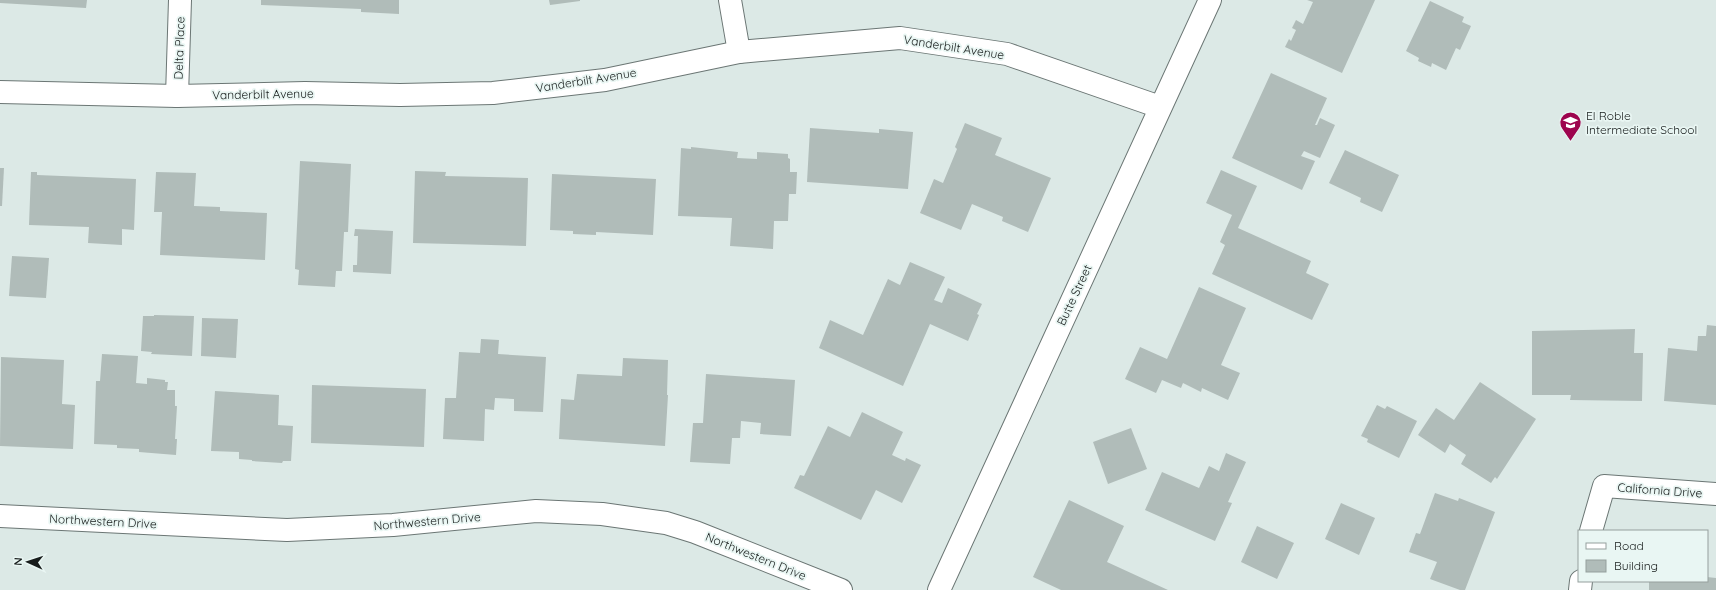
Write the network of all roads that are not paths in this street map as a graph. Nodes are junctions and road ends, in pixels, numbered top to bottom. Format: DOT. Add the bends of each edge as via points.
graph roads {
  1 [pos="180,0"];
  2 [pos="730,0"];
  3 [pos="1210,0"];
  4 [pos="739,52"];
  5 [pos="0,92"];
  6 [pos="177,96"];
  7 [pos="1160,107"];
  8 [pos="1716,494"];
  9 [pos="0,516"];
  10 [pos="1591,530"];
  11 [pos="841,590"];
  12 [pos="939,590"];
  1 -- 6 [label="street, Delta Place"];
  2 -- 4 [label="street"];
  3 -- 7 [label="street, Butte Street"];
  4 -- 6 [label="street, Vanderbilt Avenue" via="605,80 493,93"];
  4 -- 7 [label="street, Vanderbilt Avenue" via="900,38 1006,54"];
  5 -- 6 [label="street, Vanderbilt Avenue"];
  7 -- 12 [label="street, Butte Street"];
  8 -- 10 [label="street, California Drive" via="1604,486"];
  9 -- 11 [label="street, Northwestern Drive" via="287,530 393,525 536,511 602,514 666,523 695,532"];
}
